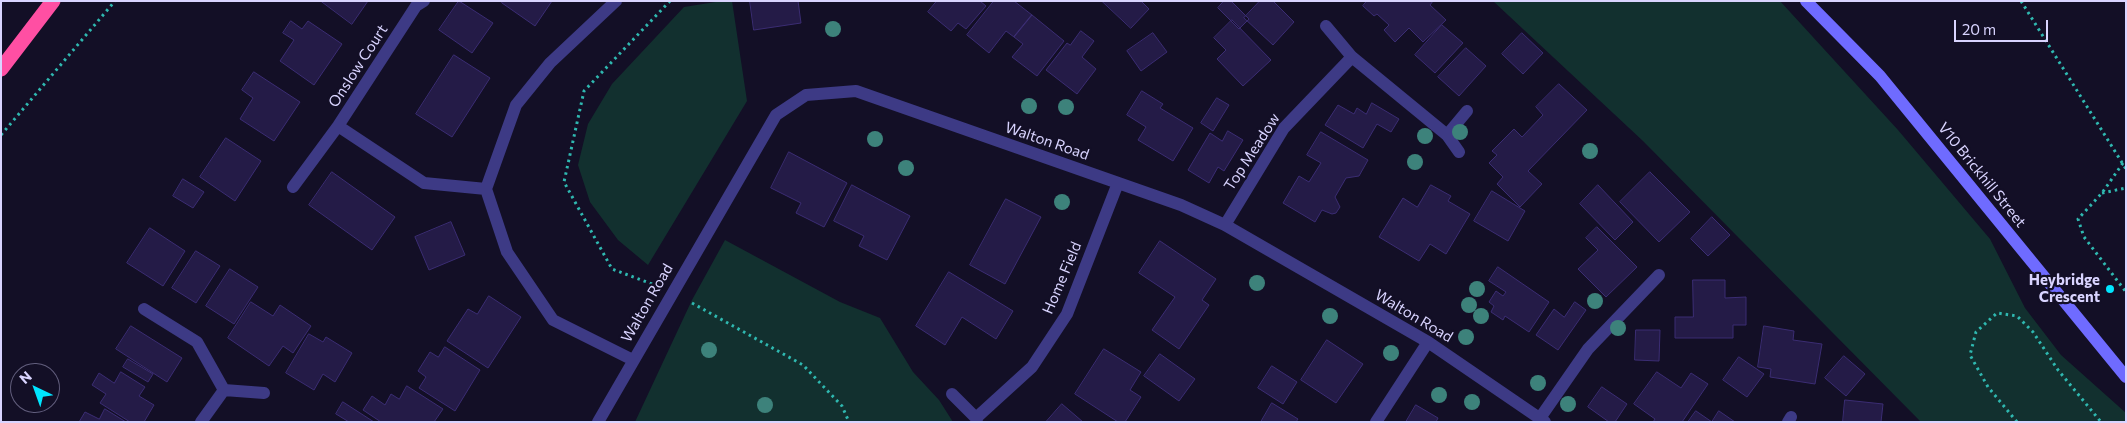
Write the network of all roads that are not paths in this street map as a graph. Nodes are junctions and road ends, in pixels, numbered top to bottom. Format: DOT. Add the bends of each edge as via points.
graph roads {
  1 [pos="53,1"];
  2 [pos="424,1"];
  3 [pos="616,1"];
  4 [pos="1806,1"];
  5 [pos="1326,26"];
  6 [pos="1352,57"];
  7 [pos="1,70"];
  8 [pos="1467,111"];
  9 [pos="338,126"];
  10 [pos="1447,135"];
  11 [pos="1460,152"];
  12 [pos="1118,183"];
  13 [pos="293,187"];
  14 [pos="486,189"];
  15 [pos="1225,225"];
  16 [pos="1659,275"];
  17 [pos="144,309"];
  18 [pos="1428,342"];
  19 [pos="633,360"];
  20 [pos="2126,377"];
  21 [pos="224,390"];
  22 [pos="264,393"];
  23 [pos="952,394"];
  24 [pos="976,420"];
  25 [pos="1542,420"];
  26 [pos="201,422"];
  27 [pos="598,422"];
  28 [pos="1376,422"];
  1 -- 7 [label="highway"];
  2 -- 9 [label="street, Onslow Court" via="416,6"];
  3 -- 14 [label="street" via="550,63 516,105"];
  4 -- 20 [label="street, V10 Brickhill Street" via="1880,76"];
  5 -- 6 [label="street"];
  6 -- 10 [label="street"];
  6 -- 15 [label="street, Top Meadow" via="1284,128"];
  8 -- 10 [label="street"];
  9 -- 13 [label="street, Onslow Court"];
  9 -- 14 [label="street, Onslow Court" via="424,183"];
  10 -- 11 [label="street"];
  12 -- 15 [label="street, Walton Road" via="1181,205"];
  12 -- 19 [label="street, Walton Road" via="856,91 806,95 776,115"];
  12 -- 24 [label="street, Home Field" via="1067,314 1032,368"];
  14 -- 19 [label="street" via="507,252 553,320"];
  15 -- 18 [label="street, Walton Road"];
  16 -- 25 [label="street, Walton Road" via="1588,349"];
  17 -- 21 [label="street" via="197,342"];
  18 -- 25 [label="street, Walton Road"];
  18 -- 28 [label="street"];
  19 -- 27 [label="street, Walton Road"];
  21 -- 22 [label="street"];
  21 -- 26 [label="street"];
  23 -- 24 [label="street"];
}
